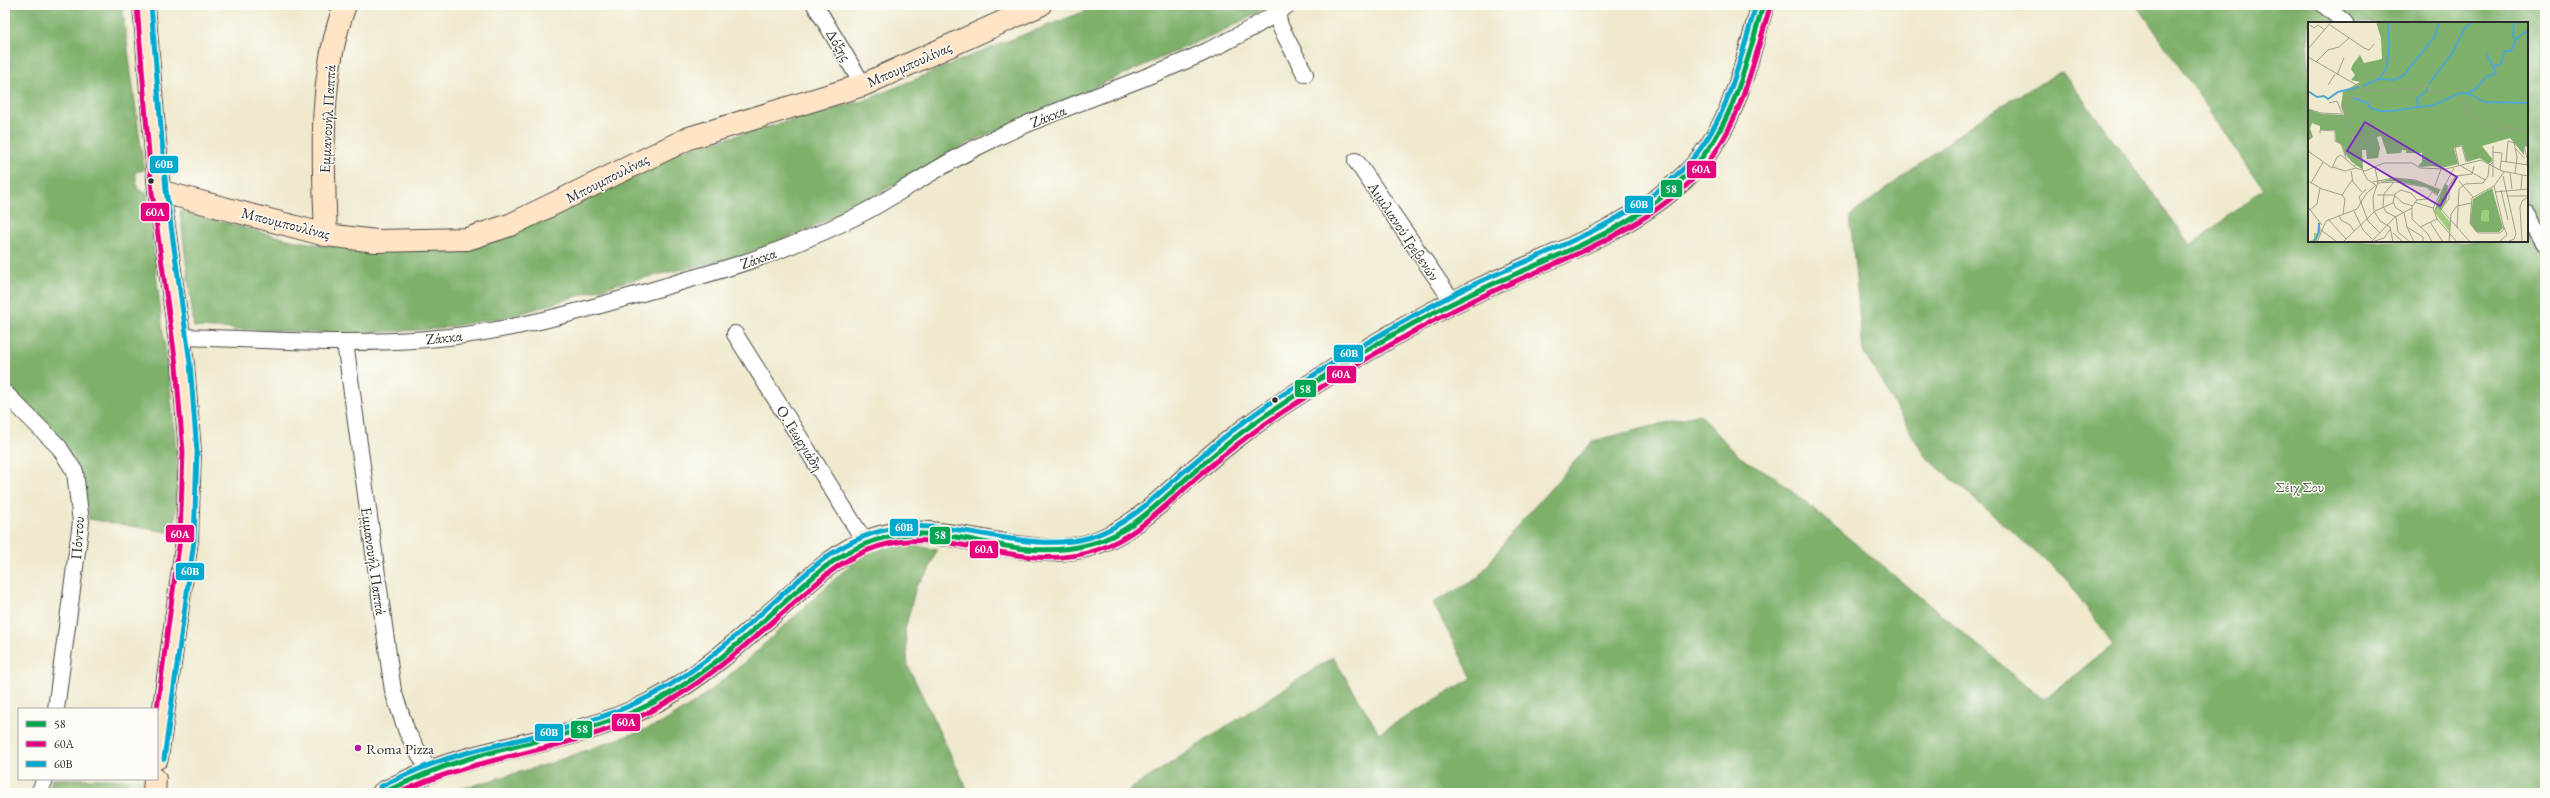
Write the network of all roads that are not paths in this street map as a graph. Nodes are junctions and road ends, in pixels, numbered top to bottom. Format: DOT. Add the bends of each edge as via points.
graph roads {
  1 [pos="144,5"];
  2 [pos="345,5"];
  3 [pos="815,5"];
  4 [pos="1040,5"];
  5 [pos="1763,5"];
  6 [pos="2324,5"];
  7 [pos="1283,9"];
  8 [pos="2344,22"];
  9 [pos="1305,74"];
  10 [pos="863,85"];
  11 [pos="1356,161"];
  12 [pos="159,191"];
  13 [pos="2528,216"];
  14 [pos="326,235"];
  15 [pos="2545,244"];
  16 [pos="1453,302"];
  17 [pos="735,334"];
  18 [pos="179,337"];
  19 [pos="345,342"];
  20 [pos="5,393"];
  21 [pos="865,542"];
  22 [pos="56,708"];
  23 [pos="158,751"];
  24 [pos="429,771"];
  25 [pos="45,780"];
  26 [pos="155,780"];
  27 [pos="39,793"];
  28 [pos="154,793"];
  29 [pos="383,793"];
  1 -- 12 [label="street"];
  2 -- 14 [label="street, Εμμανουήλ Παππά" via="331,54 326,100 323,170"];
  3 -- 10 [label="street, Δόξης"];
  4 -- 10 [label="street, Μπουμπουλίνας"];
  5 -- 16 [label="street" via="1734,104 1709,149 1685,177 1650,206 1619,224"];
  6 -- 8 [label="street"];
  7 -- 9 [label="street" via="1280,26"];
  7 -- 19 [label="street, Ζάκκα" via="1186,62 998,137 921,177 873,207 776,252 718,272 514,328 428,339"];
  10 -- 14 [label="street, Μπουμπουλίνας" via="689,138 510,225 467,239 376,241"];
  11 -- 16 [label="street, Αιμιλιανού Γρεβενών"];
  12 -- 14 [label="street, Μπουμπουλίνας"];
  12 -- 18 [label="street"];
  13 -- 15 [label="street"];
  16 -- 21 [label="street" via="1344,364 1263,416 1217,451 1149,511 1128,527 1095,544 1050,550 914,532 891,533"];
  17 -- 21 [label="street, Ο. Γεωργιάδη"];
  18 -- 19 [label="street, Ζάκκα"];
  18 -- 23 [label="street" via="189,439 189,505 187,540"];
  19 -- 24 [label="street, Εμμανουήλ Παππά" via="393,692 407,732"];
  20 -- 22 [label="street, Πόντου" via="59,447 75,472 81,522"];
  21 -- 24 [label="street" via="825,566 717,661 643,708 594,727"];
  24 -- 29 [label="street"];
  25 -- 27 [label="street"];
  26 -- 28 [label="street"];
}
